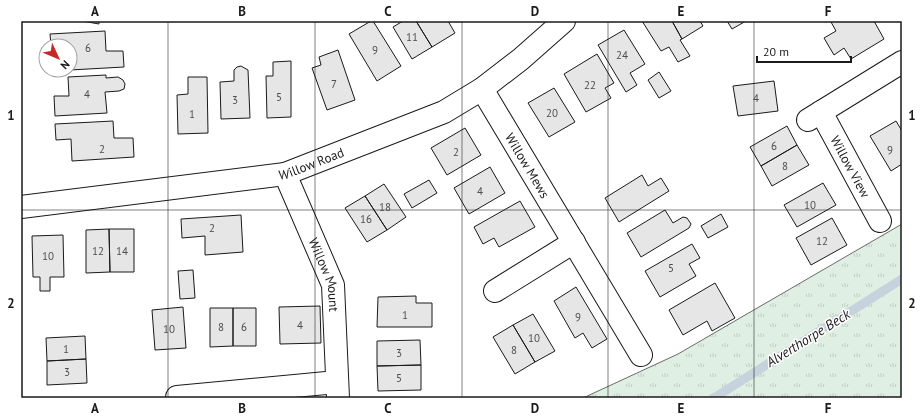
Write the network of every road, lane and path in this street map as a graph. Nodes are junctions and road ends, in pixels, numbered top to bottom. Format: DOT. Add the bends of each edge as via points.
graph roads {
  1 [pos="564,21"];
  2 [pos="902,62"];
  3 [pos="482,89"];
  4 [pos="285,174"];
  5 [pos="21,207"];
  6 [pos="880,221"];
  7 [pos="574,242"];
  8 [pos="495,291"];
  9 [pos="641,355"];
  10 [pos="338,390"];
  11 [pos="218,396"];
  12 [pos="177,397"];
  1 -- 3 [label="street, Willow Road"];
  2 -- 6 [label="street, Willow View" via="815,116"];
  3 -- 4 [label="street, Willow Road" via="444,112"];
  3 -- 7 [label="street, Willow Mews"];
  4 -- 5 [label="street, Willow Road"];
  4 -- 10 [label="street, Willow Mount" via="333,285"];
  7 -- 8 [label="street"];
  7 -- 9 [label="street, Willow Mews"];
  10 -- 11 [label="street, Willow Mount"];
  11 -- 12 [label="street, Willow Mount"];
}
